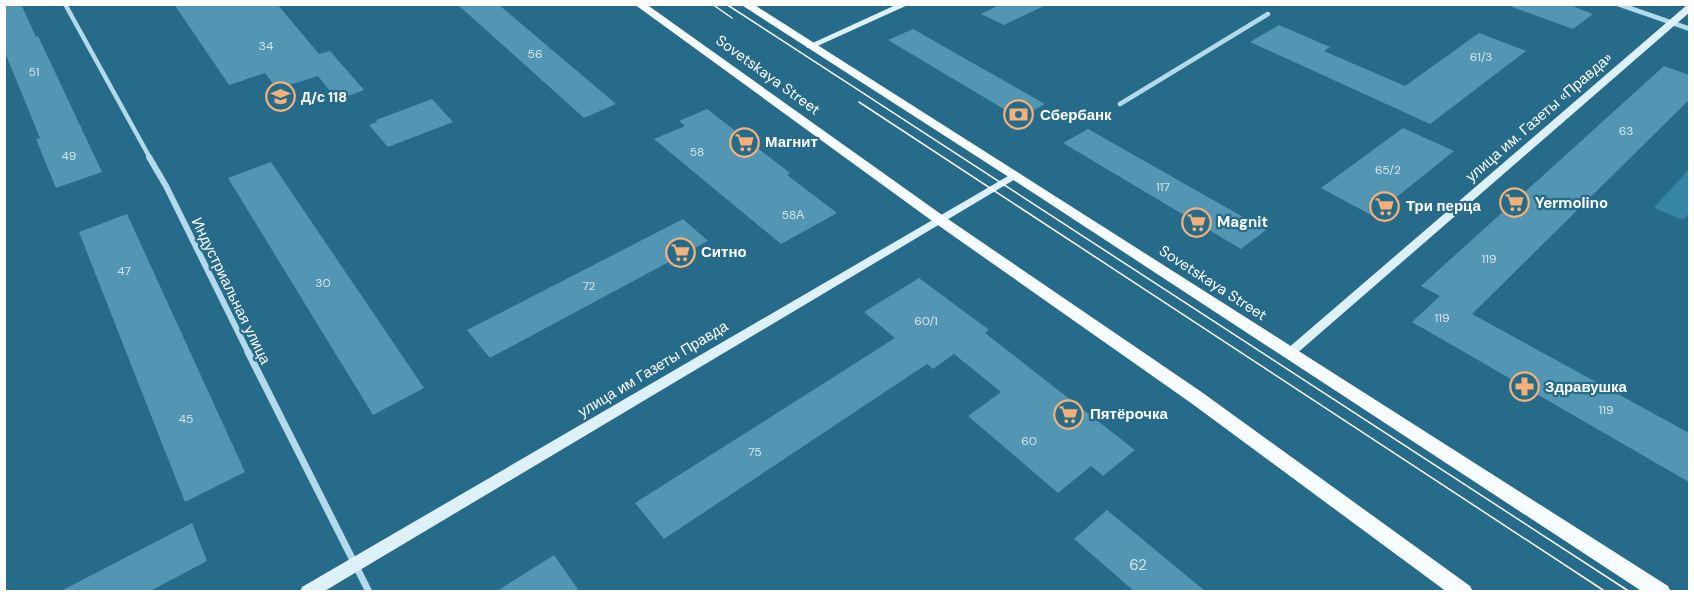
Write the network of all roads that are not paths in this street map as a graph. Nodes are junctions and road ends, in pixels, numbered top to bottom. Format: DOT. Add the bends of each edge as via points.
graph roads {
  1 [pos="65,4"];
  2 [pos="639,4"];
  3 [pos="745,4"];
  4 [pos="906,4"];
  5 [pos="1618,4"];
  6 [pos="1689,7"];
  7 [pos="1268,14"];
  8 [pos="1673,23"];
  9 [pos="1689,29"];
  10 [pos="810,46"];
  11 [pos="1119,104"];
  12 [pos="1015,175"];
  13 [pos="940,220"];
  14 [pos="1291,352"];
  15 [pos="354,565"];
  16 [pos="308,591"];
  17 [pos="369,591"];
  18 [pos="1463,591"];
  19 [pos="1661,591"];
  1 -- 15 [label="street, Индустриальная улица" via="166,186"];
  2 -- 13 [label="main road, Sovetskaya Street"];
  3 -- 10 [label="main road, Sovetskaya Street"];
  4 -- 10 [label="street"];
  5 -- 8 [label="street"];
  6 -- 8 [label="street, улица им. Газеты «Правда»"];
  7 -- 11 [label="street"];
  8 -- 9 [label="street"];
  8 -- 14 [label="street, улица им. Газеты «Правда»"];
  10 -- 12 [label="main road, Sovetskaya Street"];
  12 -- 13 [label="street, улица им Газеты Правда"];
  12 -- 14 [label="main road, Sovetskaya Street"];
  13 -- 15 [label="street, улица им Газеты Правда"];
  13 -- 18 [label="main road, Sovetskaya Street" via="1197,398"];
  14 -- 19 [label="main road, Sovetskaya Street"];
  15 -- 16 [label="street, улица им Газеты Правда"];
  15 -- 17 [label="street, Индустриальная улица"];
}
